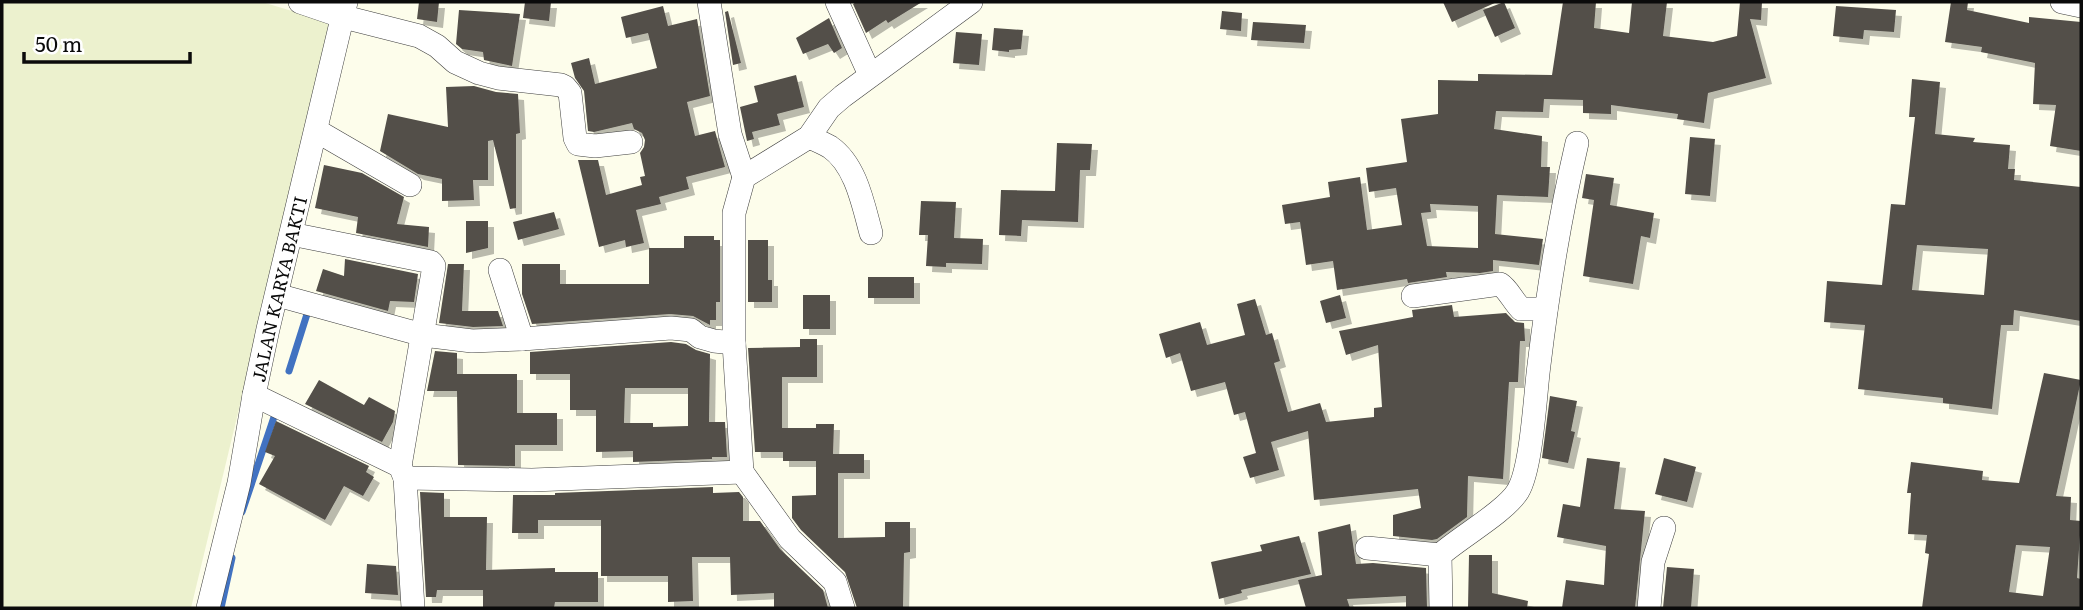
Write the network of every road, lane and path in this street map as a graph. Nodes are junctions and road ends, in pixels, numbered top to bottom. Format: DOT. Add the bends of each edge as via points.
graph roads {
  1 [pos="300,2"];
  2 [pos="709,2"];
  3 [pos="837,2"];
  4 [pos="971,2"];
  5 [pos="2062,2"];
  6 [pos="2081,6"];
  7 [pos="345,9"];
  8 [pos="870,75"];
  9 [pos="317,131"];
  10 [pos="809,137"];
  11 [pos="631,142"];
  12 [pos="1577,143"];
  13 [pos="744,177"];
  14 [pos="410,185"];
  15 [pos="872,233"];
  16 [pos="291,234"];
  17 [pos="500,270"];
  18 [pos="277,295"];
  19 [pos="1413,296"];
  20 [pos="1546,309"];
  21 [pos="423,335"];
  22 [pos="522,340"];
  23 [pos="734,343"];
  24 [pos="254,395"];
  25 [pos="403,472"];
  26 [pos="741,472"];
  27 [pos="1664,528"];
  28 [pos="1367,548"];
  29 [pos="1440,555"];
  30 [pos="208,608"];
  31 [pos="413,608"];
  32 [pos="844,608"];
  33 [pos="1441,608"];
  34 [pos="1648,608"];
  1 -- 7 [label="street"];
  2 -- 13 [label="street" via="730,134"];
  3 -- 8 [label="street"];
  4 -- 8 [label="street"];
  5 -- 6 [label="street"];
  7 -- 9 [label="street, JALAN KARYA BAKTI"];
  7 -- 11 [label="street" via="419,36 479,73 565,87 570,93 578,144"];
  8 -- 10 [label="street" via="829,108"];
  9 -- 14 [label="street"];
  9 -- 16 [label="street, JALAN KARYA BAKTI"];
  10 -- 13 [label="street"];
  10 -- 15 [label="street" via="830,147 848,168"];
  12 -- 20 [label="street"];
  13 -- 23 [label="street" via="734,214"];
  16 -- 18 [label="street, JALAN KARYA BAKTI"];
  16 -- 21 [label="street" via="431,262 435,271"];
  17 -- 22 [label="street"];
  18 -- 21 [label="street"];
  18 -- 24 [label="street, JALAN KARYA BAKTI"];
  19 -- 20 [label="street" via="1500,284 1521,309"];
  20 -- 29 [label="street" via="1521,484 1500,509"];
  21 -- 22 [label="street" via="472,341"];
  21 -- 25 [label="street"];
  22 -- 23 [label="street" via="671,328"];
  23 -- 26 [label="street"];
  24 -- 25 [label="street"];
  24 -- 30 [label="street, JALAN KARYA BAKTI" via="239,483"];
  25 -- 26 [label="street" via="532,480"];
  25 -- 31 [label="street"];
  26 -- 32 [label="street" via="790,539 835,582"];
  27 -- 34 [label="street" via="1653,562"];
  28 -- 29 [label="street"];
  29 -- 33 [label="street"];
}
